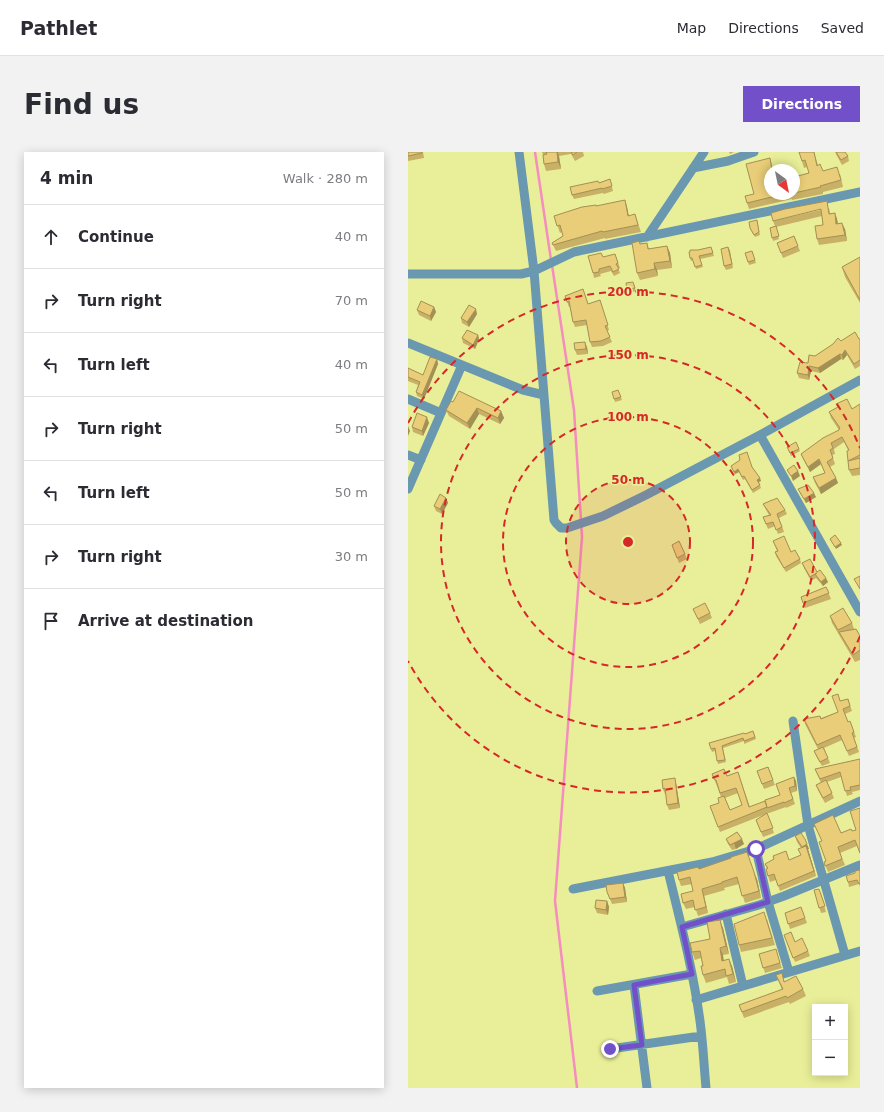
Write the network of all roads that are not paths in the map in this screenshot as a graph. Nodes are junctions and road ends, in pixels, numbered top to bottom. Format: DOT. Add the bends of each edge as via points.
graph roads {
  1 [pos="519,152"];
  2 [pos="704,152"];
  3 [pos="754,152"];
  4 [pos="693,168"];
  5 [pos="860,192"];
  6 [pos="647,237"];
  7 [pos="534,271"];
  8 [pos="408,274"];
  9 [pos="408,343"];
  10 [pos="462,365"];
  11 [pos="859,384"];
  12 [pos="544,395"];
  13 [pos="408,399"];
  14 [pos="441,413"];
  15 [pos="760,435"];
  16 [pos="408,455"];
  17 [pos="421,460"];
  18 [pos="408,489"];
  19 [pos="860,612"];
  20 [pos="793,721"];
  21 [pos="860,801"];
  22 [pos="808,825"];
  23 [pos="756,849"];
  24 [pos="860,865"];
  25 [pos="668,871"];
  26 [pos="824,880"];
  27 [pos="573,889"];
  28 [pos="768,902"];
  29 [pos="726,914"];
  30 [pos="682,927"];
  31 [pos="860,951"];
  32 [pos="845,955"];
  33 [pos="789,972"];
  34 [pos="692,974"];
  35 [pos="634,985"];
  36 [pos="743,986"];
  37 [pos="597,991"];
  38 [pos="696,1000"];
  39 [pos="701,1036"];
  40 [pos="642,1045"];
  41 [pos="610,1049"];
  42 [pos="647,1088"];
  43 [pos="706,1088"];
  1 -- 7 [label="street"];
  2 -- 4 [label="street"];
  3 -- 4 [label="street" via="728,161"];
  4 -- 6 [label="street"];
  5 -- 6 [label="street"];
  6 -- 7 [label="street" via="574,252"];
  7 -- 8 [label="street" via="521,274"];
  7 -- 12 [label="street"];
  9 -- 10 [label="street"];
  10 -- 12 [label="street" via="522,390"];
  10 -- 14 [label="street"];
  11 -- 15 [label="street"];
  12 -- 15 [label="street" via="554,520 561,528 603,516"];
  13 -- 14 [label="street"];
  14 -- 17 [label="street"];
  15 -- 19 [label="street"];
  16 -- 17 [label="street"];
  17 -- 18 [label="street"];
  20 -- 22 [label="street"];
  21 -- 22 [label="street"];
  22 -- 23 [label="street"];
  22 -- 26 [label="street"];
  23 -- 25 [label="street"];
  23 -- 28 [label="street"];
  24 -- 26 [label="street"];
  25 -- 27 [label="street"];
  25 -- 30 [label="street"];
  26 -- 28 [label="street"];
  26 -- 32 [label="street"];
  28 -- 29 [label="street"];
  28 -- 33 [label="street"];
  29 -- 30 [label="street"];
  29 -- 36 [label="street"];
  30 -- 34 [label="street"];
  31 -- 32 [label="street"];
  32 -- 33 [label="street"];
  33 -- 36 [label="street"];
  34 -- 35 [label="street"];
  34 -- 38 [label="street"];
  35 -- 37 [label="street"];
  35 -- 40 [label="street"];
  36 -- 38 [label="street"];
  38 -- 39 [label="street"];
  39 -- 40 [label="street"];
  39 -- 43 [label="street"];
  40 -- 41 [label="street"];
  40 -- 42 [label="street"];
}
